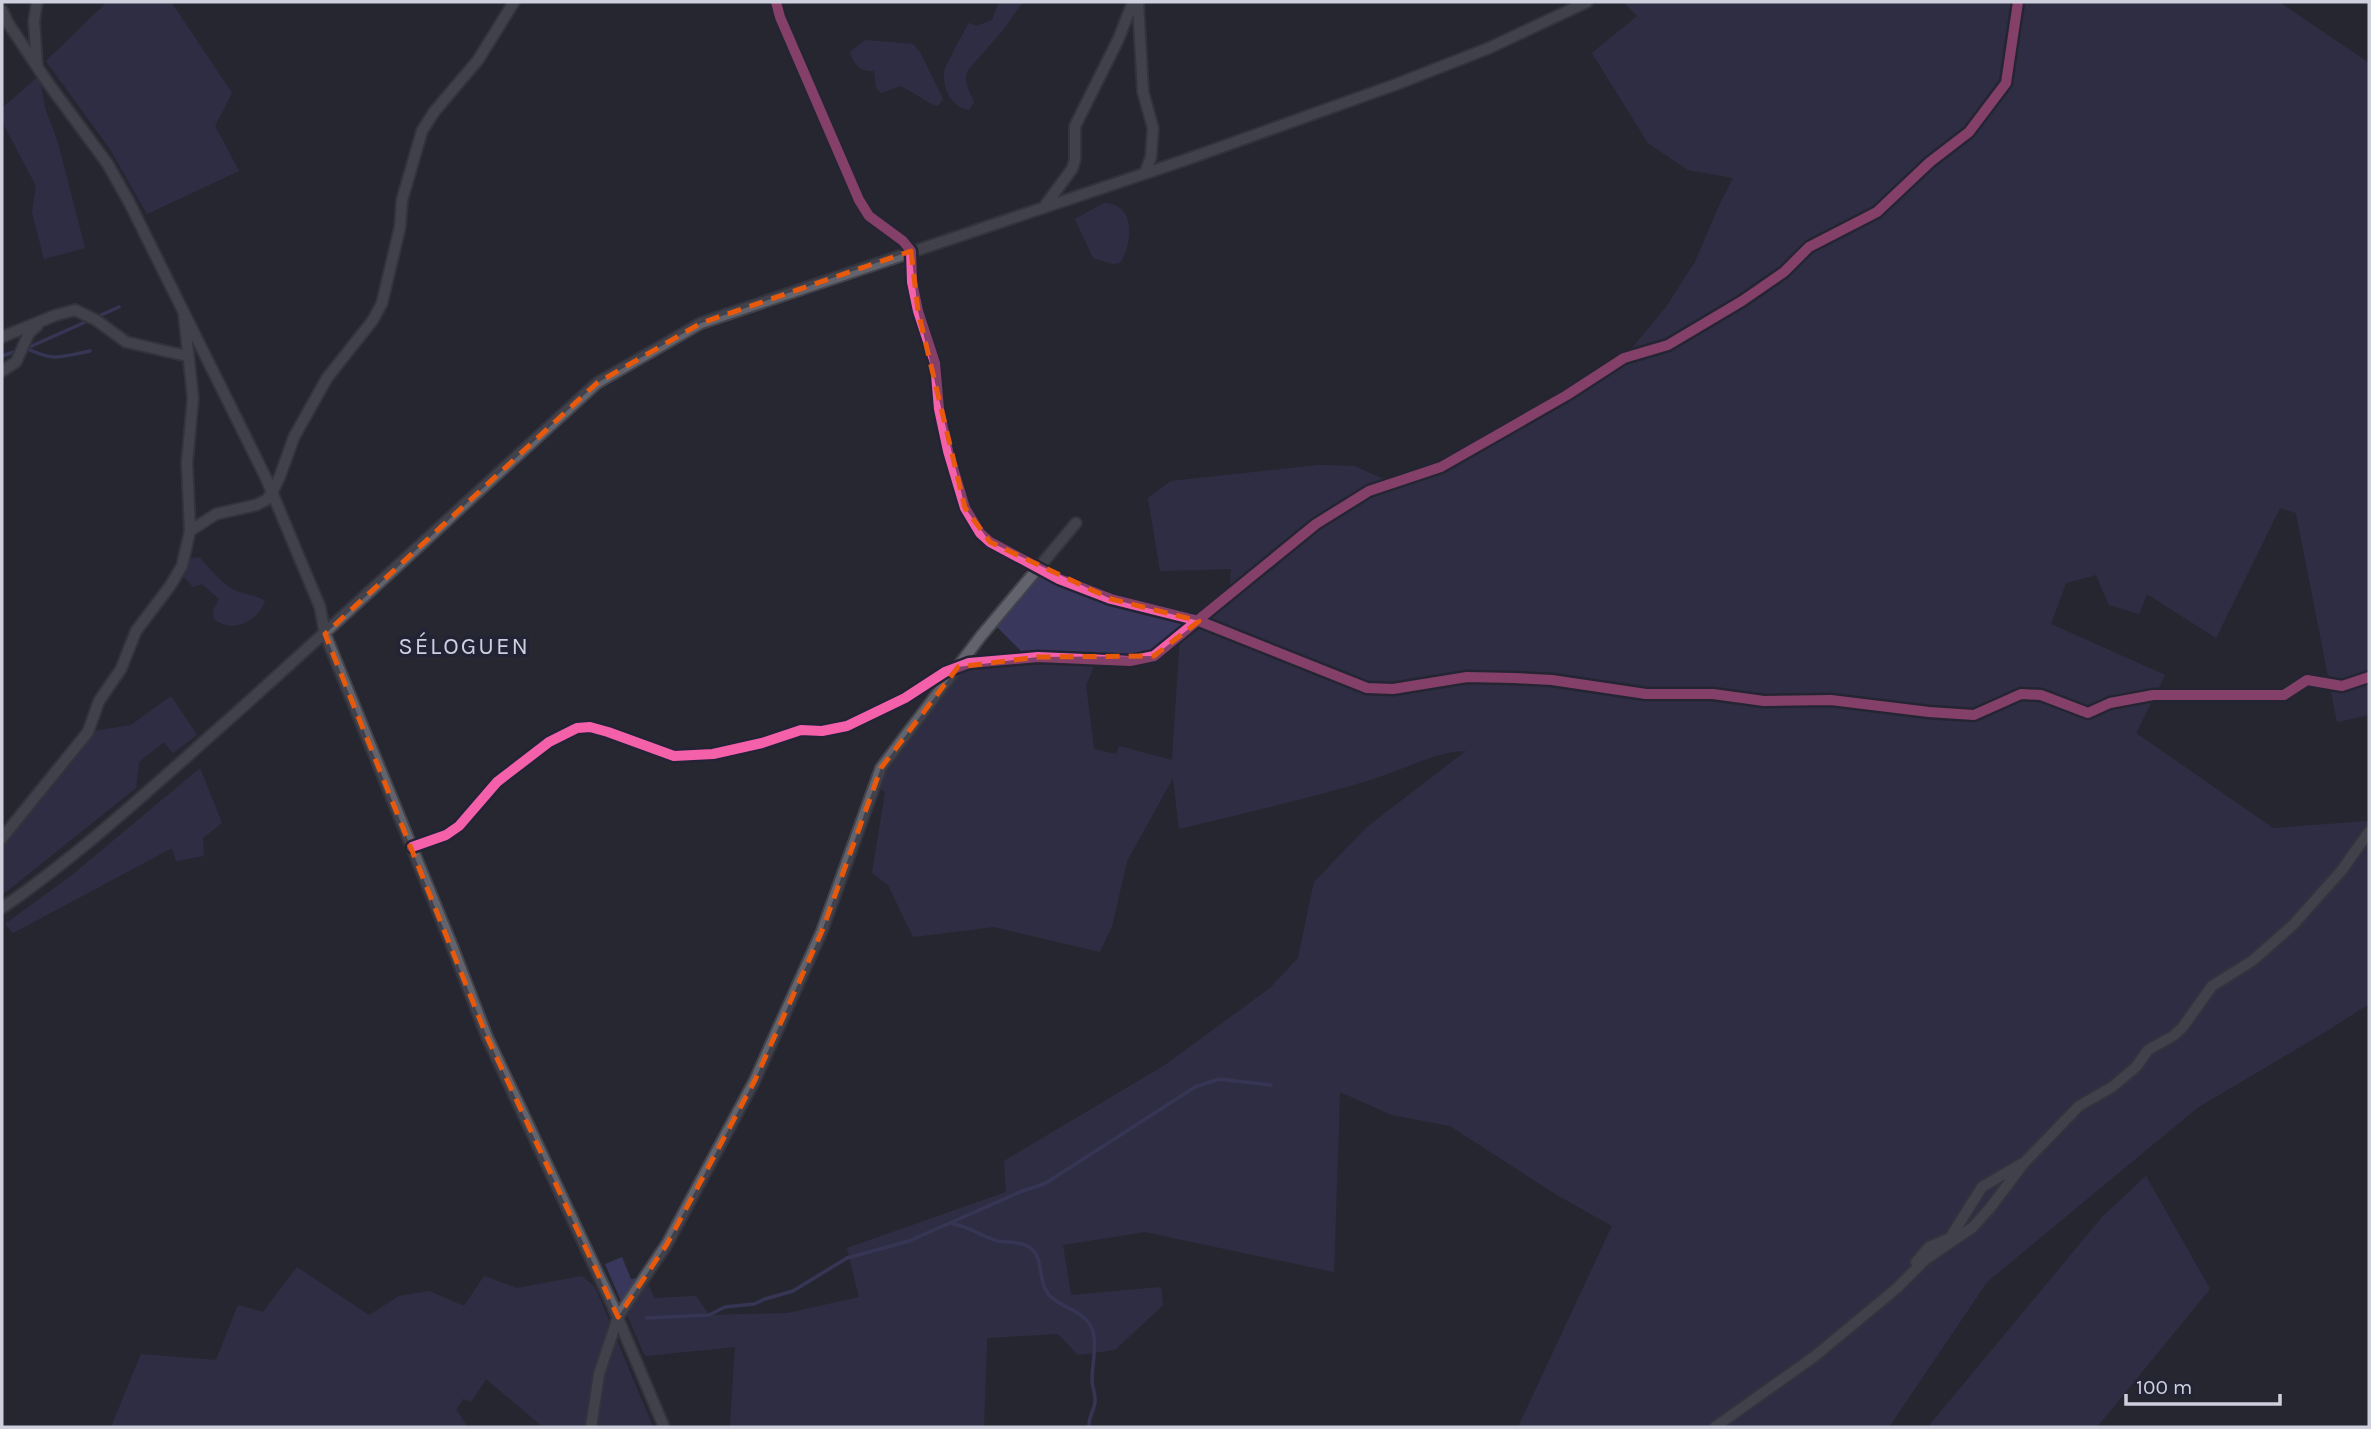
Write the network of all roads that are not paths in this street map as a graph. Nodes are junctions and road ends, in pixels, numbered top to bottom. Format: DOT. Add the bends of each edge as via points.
graph roads {
  1 [pos="37,2"];
  2 [pos="514,2"];
  3 [pos="776,2"];
  4 [pos="1135,2"];
  5 [pos="1587,2"];
  6 [pos="2018,2"];
  7 [pos="2,10"];
  8 [pos="37,66"];
  9 [pos="1145,173"];
  10 [pos="1044,206"];
  11 [pos="911,251"];
  12 [pos="183,310"];
  13 [pos="41,321"];
  14 [pos="2,337"];
  15 [pos="187,356"];
  16 [pos="2,371"];
  17 [pos="272,492"];
  18 [pos="1076,523"];
  19 [pos="190,531"];
  20 [pos="1038,568"];
  21 [pos="1199,621"];
  22 [pos="326,634"];
  23 [pos="958,667"];
  24 [pos="2369,677"];
  25 [pos="2369,832"];
  26 [pos="2,838"];
  27 [pos="412,847"];
  28 [pos="2,908"];
  29 [pos="2024,1163"];
  30 [pos="1909,1275"];
  31 [pos="618,1317"];
  32 [pos="591,1427"];
  33 [pos="664,1427"];
  34 [pos="1715,1427"];
  1 -- 8 [label="street"];
  2 -- 17 [label="street" via="478,60 422,131 402,200 382,303 327,378 294,437"];
  3 -- 11 [label="street" via="859,200 869,216"];
  4 -- 9 [label="street" via="1143,92 1153,136"];
  4 -- 10 [label="street" via="1075,126 1072,169"];
  5 -- 9 [label="street" via="1409,79"];
  6 -- 21 [label="street" via="2006,83 1969,132 1877,212 1809,247 1784,272 1668,345 1624,358 1441,467 1369,492 1316,524"];
  7 -- 8 [label="street"];
  8 -- 12 [label="street" via="107,163"];
  9 -- 10 [label="street"];
  10 -- 11 [label="street"];
  11 -- 20 [label="street" via="918,312 935,363 939,409 965,508 990,542"];
  11 -- 22 [label="street" via="701,323 597,383"];
  12 -- 15 [label="street"];
  12 -- 17 [label="street"];
  13 -- 14 [label="street"];
  13 -- 15 [label="street" via="75,310 126,342"];
  13 -- 16 [label="street" via="29,333 16,362"];
  15 -- 19 [label="street" via="192,398 187,463"];
  17 -- 19 [label="street" via="257,505 216,514"];
  17 -- 22 [label="street" via="320,607"];
  18 -- 20 [label="street"];
  19 -- 26 [label="street" via="182,566 136,631 88,732"];
  20 -- 21 [label="street" via="1111,599"];
  20 -- 23 [label="street"];
  21 -- 23 [label="street" via="1154,656 1130,661 1027,657"];
  21 -- 24 [label="street" via="1367,688 1393,689 1467,677 1514,678 1646,694 1831,700 1975,715 2021,694 2041,695 2088,713 2110,703 2153,695 2284,695 2307,680 2342,686"];
  22 -- 27 [label="street"];
  22 -- 28 [label="street" via="93,838"];
  23 -- 27 [label="street" via="847,726 801,730 713,754 674,756 595,729 578,728 549,742 497,782 459,826"];
  23 -- 31 [label="street" via="881,768 822,931 755,1080 667,1244"];
  25 -- 29 [label="street" via="2293,925 2252,961 2212,986 2182,1028 2148,1050 2112,1087 2079,1106"];
  27 -- 31 [label="street" via="486,1037"];
  29 -- 30 [label="street" via="1973,1227"];
  29 -- 30 [label="street" via="1982,1186 1950,1238 1929,1247"];
  30 -- 34 [label="street" via="1815,1356"];
  31 -- 32 [label="street" via="599,1374"];
  31 -- 33 [label="street"];
}
